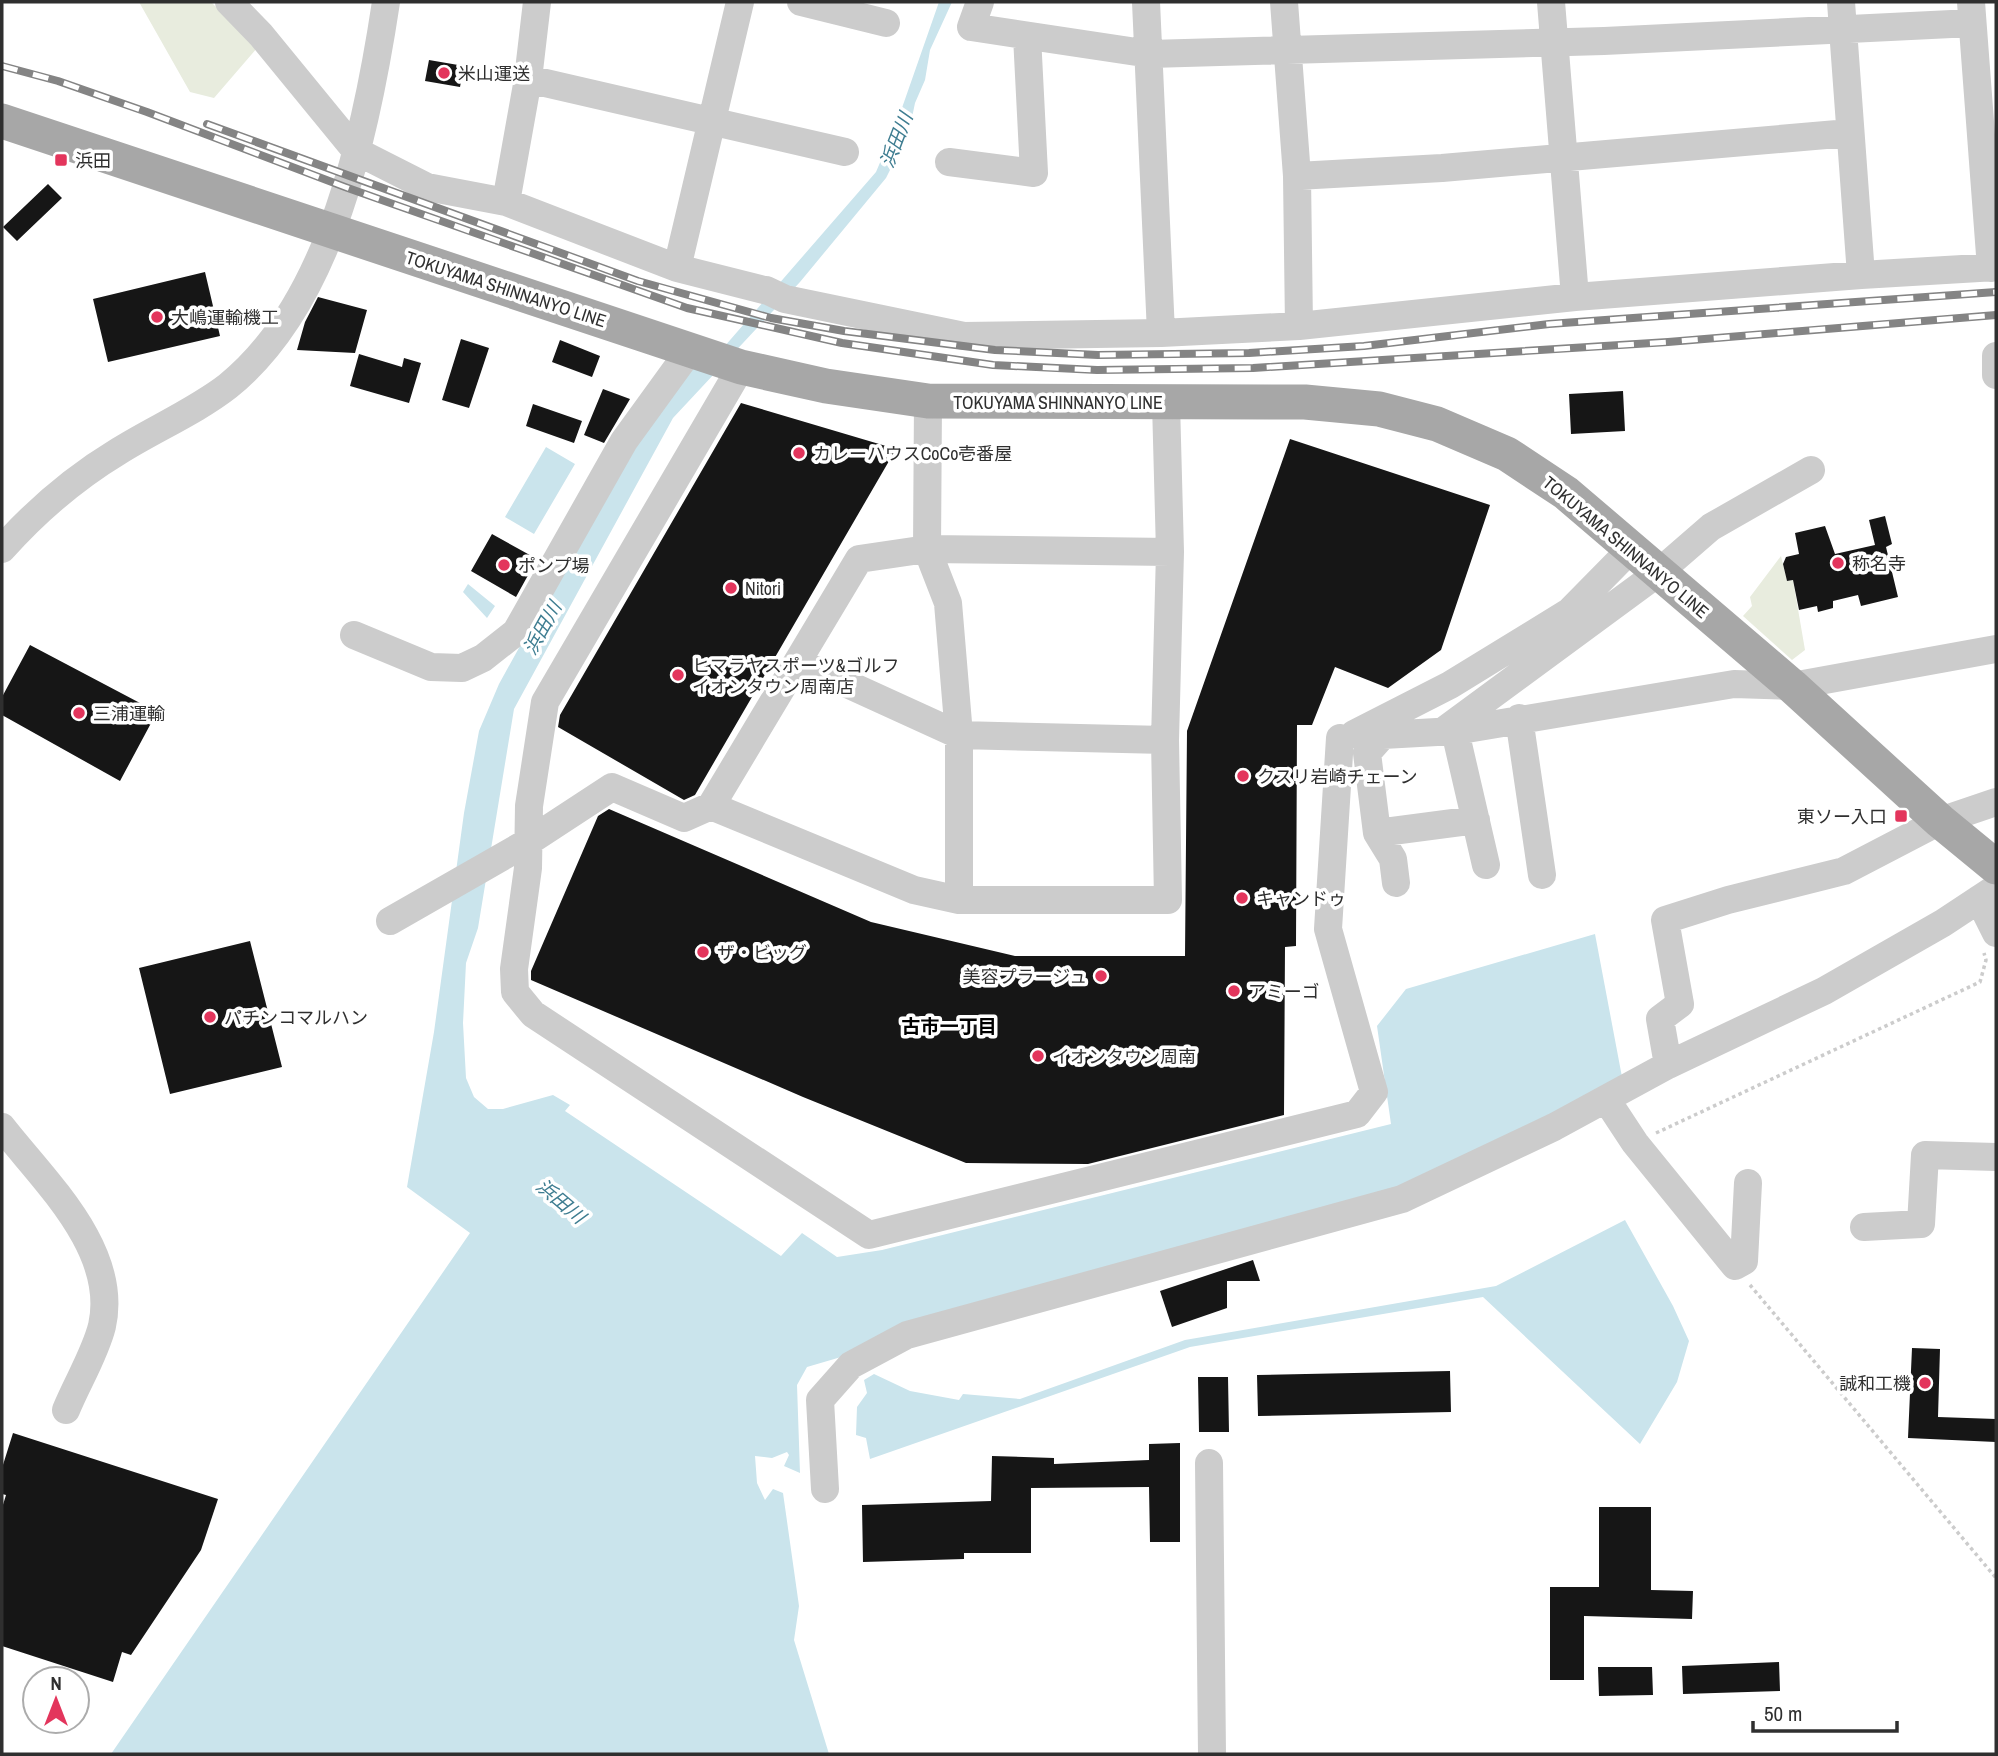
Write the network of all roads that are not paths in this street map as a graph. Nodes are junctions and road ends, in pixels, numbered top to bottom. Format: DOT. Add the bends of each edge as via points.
graph roads {
  1 [pos="229,2"];
  2 [pos="386,2"];
  3 [pos="537,2"];
  4 [pos="740,2"];
  5 [pos="801,2"];
  6 [pos="980,2"];
  7 [pos="1146,2"];
  8 [pos="1284,2"];
  9 [pos="1551,2"];
  10 [pos="1972,12"];
  11 [pos="1842,15"];
  12 [pos="886,23"];
  13 [pos="1027,36"];
  14 [pos="1553,41"];
  15 [pos="1289,52"];
  16 [pos="1150,54"];
  17 [pos="528,79"];
  18 [pos="2,121"];
  19 [pos="713,123"];
  20 [pos="1849,133"];
  21 [pos="356,151"];
  22 [pos="845,152"];
  23 [pos="1562,157"];
  24 [pos="949,162"];
  25 [pos="1297,176"];
  26 [pos="506,202"];
  27 [pos="329,230"];
  28 [pos="1994,267"];
  29 [pos="677,268"];
  30 [pos="1861,275"];
  31 [pos="1575,297"];
  32 [pos="1299,326"];
  33 [pos="1161,333"];
  34 [pos="1996,356"];
  35 [pos="715,359"];
  36 [pos="1996,375"];
  37 [pos="928,401"];
  38 [pos="1166,402"];
  39 [pos="1811,470"];
  40 [pos="927,549"];
  41 [pos="1631,549"];
  42 [pos="2,550"];
  43 [pos="1170,552"];
  44 [pos="1658,573"];
  45 [pos="355,635"];
  46 [pos="1996,649"];
  47 [pos="799,662"];
  48 [pos="1792,686"];
  49 [pos="1519,718"];
  50 [pos="1448,732"];
  51 [pos="959,735"];
  52 [pos="1165,740"];
  53 [pos="1996,803"];
  54 [pos="711,806"];
  55 [pos="1476,820"];
  56 [pos="1940,821"];
  57 [pos="1377,833"];
  58 [pos="528,842"];
  59 [pos="1486,865"];
  60 [pos="1996,867"];
  61 [pos="1542,875"];
  62 [pos="1396,883"];
  63 [pos="1988,894"];
  64 [pos="959,900"];
  65 [pos="390,921"];
  66 [pos="1992,942"];
  67 [pos="1668,1065"];
  68 [pos="1605,1099"];
  69 [pos="2,1127"];
  70 [pos="1996,1157"];
  71 [pos="1748,1183"];
  72 [pos="1864,1227"];
  73 [pos="66,1410"];
  74 [pos="1209,1463"];
  75 [pos="825,1489"];
  76 [pos="1212,1754"];
  1 -- 21 [label="street"];
  2 -- 21 [label="street" via="371,97"];
  3 -- 17 [label="street"];
  4 -- 19 [label="street"];
  5 -- 12 [label="street"];
  6 -- 13 [label="street" via="971,27"];
  7 -- 16 [label="street"];
  8 -- 15 [label="street"];
  9 -- 14 [label="street"];
  10 -- 11 [label="street"];
  10 -- 28 [label="street"];
  11 -- 14 [label="street"];
  11 -- 20 [label="street"];
  13 -- 16 [label="street"];
  13 -- 24 [label="street" via="1034,173"];
  14 -- 15 [label="street"];
  14 -- 23 [label="street"];
  15 -- 16 [label="street"];
  15 -- 25 [label="street"];
  16 -- 33 [label="street"];
  17 -- 19 [label="street"];
  17 -- 26 [label="street"];
  18 -- 27 [label="main road, TOKUYAMA SHINNANYO LINE"];
  19 -- 22 [label="street"];
  19 -- 29 [label="street"];
  20 -- 23 [label="street"];
  20 -- 30 [label="street"];
  21 -- 26 [label="street" via="427,187"];
  21 -- 27 [label="street"];
  23 -- 25 [label="street"];
  23 -- 31 [label="street"];
  25 -- 32 [label="street"];
  26 -- 29 [label="street"];
  27 -- 35 [label="main road, TOKUYAMA SHINNANYO LINE"];
  27 -- 42 [label="street" via="308,283 270,345 227,386 75,483 26,522"];
  28 -- 30 [label="street"];
  29 -- 33 [label="street" via="964,335"];
  30 -- 31 [label="street"];
  31 -- 32 [label="street"];
  32 -- 33 [label="street"];
  34 -- 36 [label="street"];
  35 -- 37 [label="main road, TOKUYAMA SHINNANYO LINE" via="826,386"];
  35 -- 45 [label="street" via="624,441 516,632 483,658 462,668 431,667"];
  35 -- 58 [label="street" via="545,702"];
  37 -- 38 [label="main road, TOKUYAMA SHINNANYO LINE"];
  37 -- 40 [label="street"];
  38 -- 41 [label="main road, TOKUYAMA SHINNANYO LINE" via="1305,402 1380,409 1437,424 1507,454 1566,493"];
  38 -- 43 [label="street"];
  39 -- 44 [label="street" via="1711,527"];
  40 -- 43 [label="street"];
  40 -- 47 [label="street" via="859,559"];
  40 -- 51 [label="street" via="948,603"];
  41 -- 44 [label="main road, TOKUYAMA SHINNANYO LINE"];
  41 -- 58 [label="street" via="1569,612 1450,685 1347,736 1328,929 1374,1092 1357,1114 869,1235 533,1014 515,992 514,969"];
  43 -- 52 [label="street"];
  44 -- 48 [label="main road, TOKUYAMA SHINNANYO LINE"];
  44 -- 50 [label="street"];
  46 -- 48 [label="street"];
  47 -- 51 [label="street"];
  47 -- 54 [label="street"];
  48 -- 49 [label="street" via="1734,684"];
  48 -- 56 [label="main road, TOKUYAMA SHINNANYO LINE"];
  49 -- 50 [label="street"];
  49 -- 61 [label="street"];
  50 -- 55 [label="street"];
  50 -- 57 [label="street" via="1383,736 1367,753"];
  51 -- 52 [label="street"];
  51 -- 64 [label="street"];
  52 -- 64 [label="street" via="1168,900"];
  53 -- 56 [label="street"];
  54 -- 58 [label="street" via="684,818 612,787"];
  54 -- 64 [label="street" via="914,890"];
  55 -- 57 [label="street"];
  55 -- 59 [label="street"];
  56 -- 60 [label="main road, TOKUYAMA SHINNANYO LINE"];
  56 -- 67 [label="street" via="1844,872 1665,920 1680,1004 1660,1018"];
  57 -- 62 [label="street" via="1393,859"];
  58 -- 65 [label="street"];
  63 -- 66 [label="street"];
  63 -- 67 [label="street" via="1824,990"];
  67 -- 68 [label="street"];
  68 -- 71 [label="street" via="1735,1266 1744,1261"];
  68 -- 75 [label="street" via="1402,1199 907,1335 851,1366 820,1400"];
  69 -- 73 [label="street" via="78,1225 105,1280 102,1326"];
  70 -- 72 [label="street" via="1925,1155 1922,1224"];
  74 -- 76 [label="street"];
}
